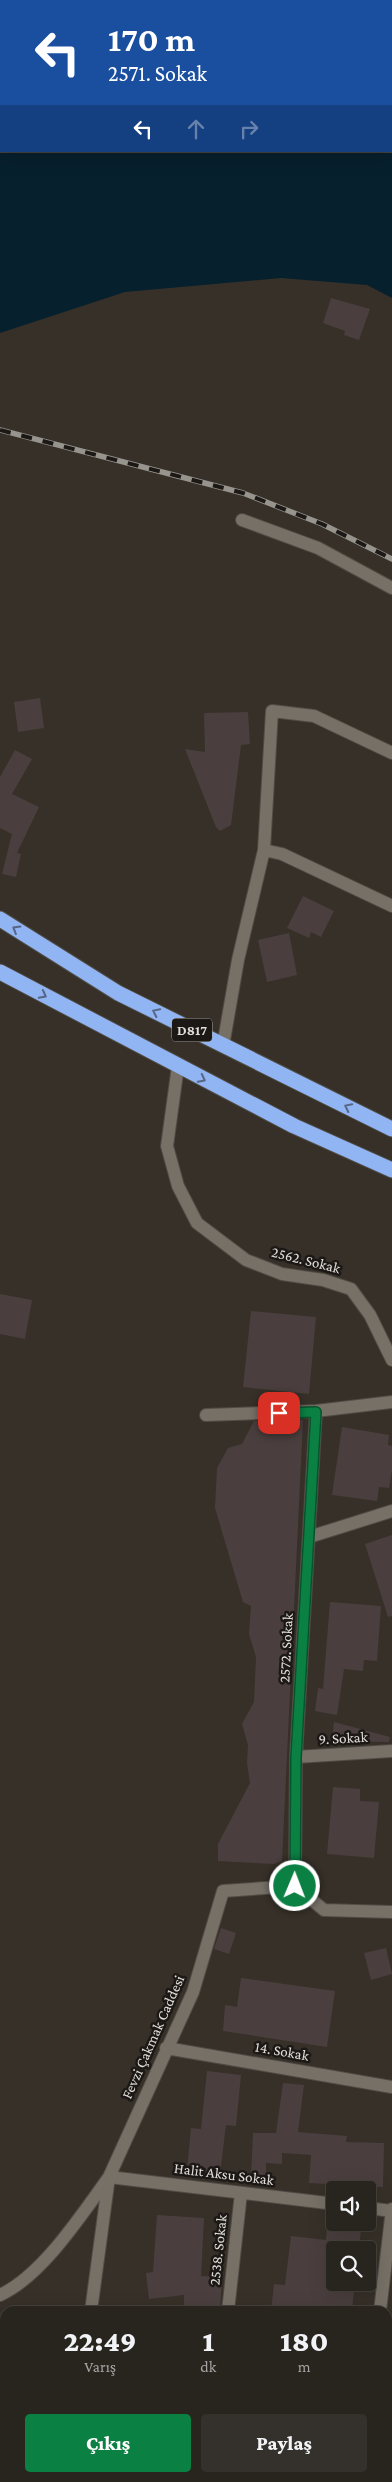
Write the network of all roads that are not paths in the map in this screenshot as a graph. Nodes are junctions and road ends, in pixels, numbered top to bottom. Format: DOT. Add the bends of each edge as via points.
graph roads {
  1 [pos="242,520"];
  2 [pos="392,588"];
  3 [pos="392,753"];
  4 [pos="264,850"];
  5 [pos="392,906"];
  6 [pos="0,919"];
  7 [pos="0,972"];
  8 [pos="223,1046"];
  9 [pos="178,1066"];
  10 [pos="392,1129"];
  11 [pos="392,1170"];
  12 [pos="392,1360"];
  13 [pos="392,1402"];
  14 [pos="316,1412"];
  15 [pos="206,1415"];
  16 [pos="392,1511"];
  17 [pos="309,1537"];
  18 [pos="392,1752"];
  19 [pos="296,1757"];
  20 [pos="295,1886"];
  21 [pos="392,1912"];
  22 [pos="166,2048"];
  23 [pos="392,2087"];
  24 [pos="109,2177"];
  25 [pos="241,2193"];
  26 [pos="326,2203"];
  27 [pos="376,2209"];
  28 [pos="392,2211"];
  29 [pos="0,2295"];
  30 [pos="91,2306"];
  31 [pos="229,2306"];
  32 [pos="381,2306"];
  1 -- 2 [label="street" via="318,548"];
  3 -- 4 [label="street" via="314,716 272,711"];
  4 -- 5 [label="street" via="282,854"];
  4 -- 8 [label="street" via="238,960"];
  8 -- 6 [label="highway, D817, one-way" via="118,993"];
  7 -- 9 [label="highway, D817, one-way"];
  10 -- 8 [label="highway, D817, one-way"];
  9 -- 11 [label="highway, D817, one-way" via="294,1126"];
  9 -- 12 [label="street, 2562. Sokak" via="167,1146 178,1186 197,1223 246,1260 282,1274 323,1280 350,1289 370,1315"];
  13 -- 14 [label="street"];
  14 -- 15 [label="street"];
  14 -- 17 [label="street, 2572. Sokak"];
  16 -- 17 [label="street"];
  17 -- 19 [label="street, 2572. Sokak"];
  18 -- 19 [label="street, 9. Sokak"];
  19 -- 20 [label="street, 2572. Sokak"];
  20 -- 21 [label="street" via="324,1910"];
  20 -- 22 [label="street, Fevzi Çakmak Caddesi" via="223,1891 193,1992"];
  22 -- 23 [label="street, 14. Sokak"];
  22 -- 24 [label="street, Fevzi Çakmak Caddesi"];
  24 -- 25 [label="street, Halit Aksu Sokak"];
  24 -- 29 [label="street, Fevzi Çakmak Caddesi" via="45,2258 14,2288"];
  24 -- 30 [label="street, Fevzi Çakmak Caddesi"];
  25 -- 26 [label="street, Halit Aksu Sokak"];
  25 -- 31 [label="street, 2538. Sokak"];
  27 -- 28 [label="street"];
  28 -- 32 [label="street"];
}
